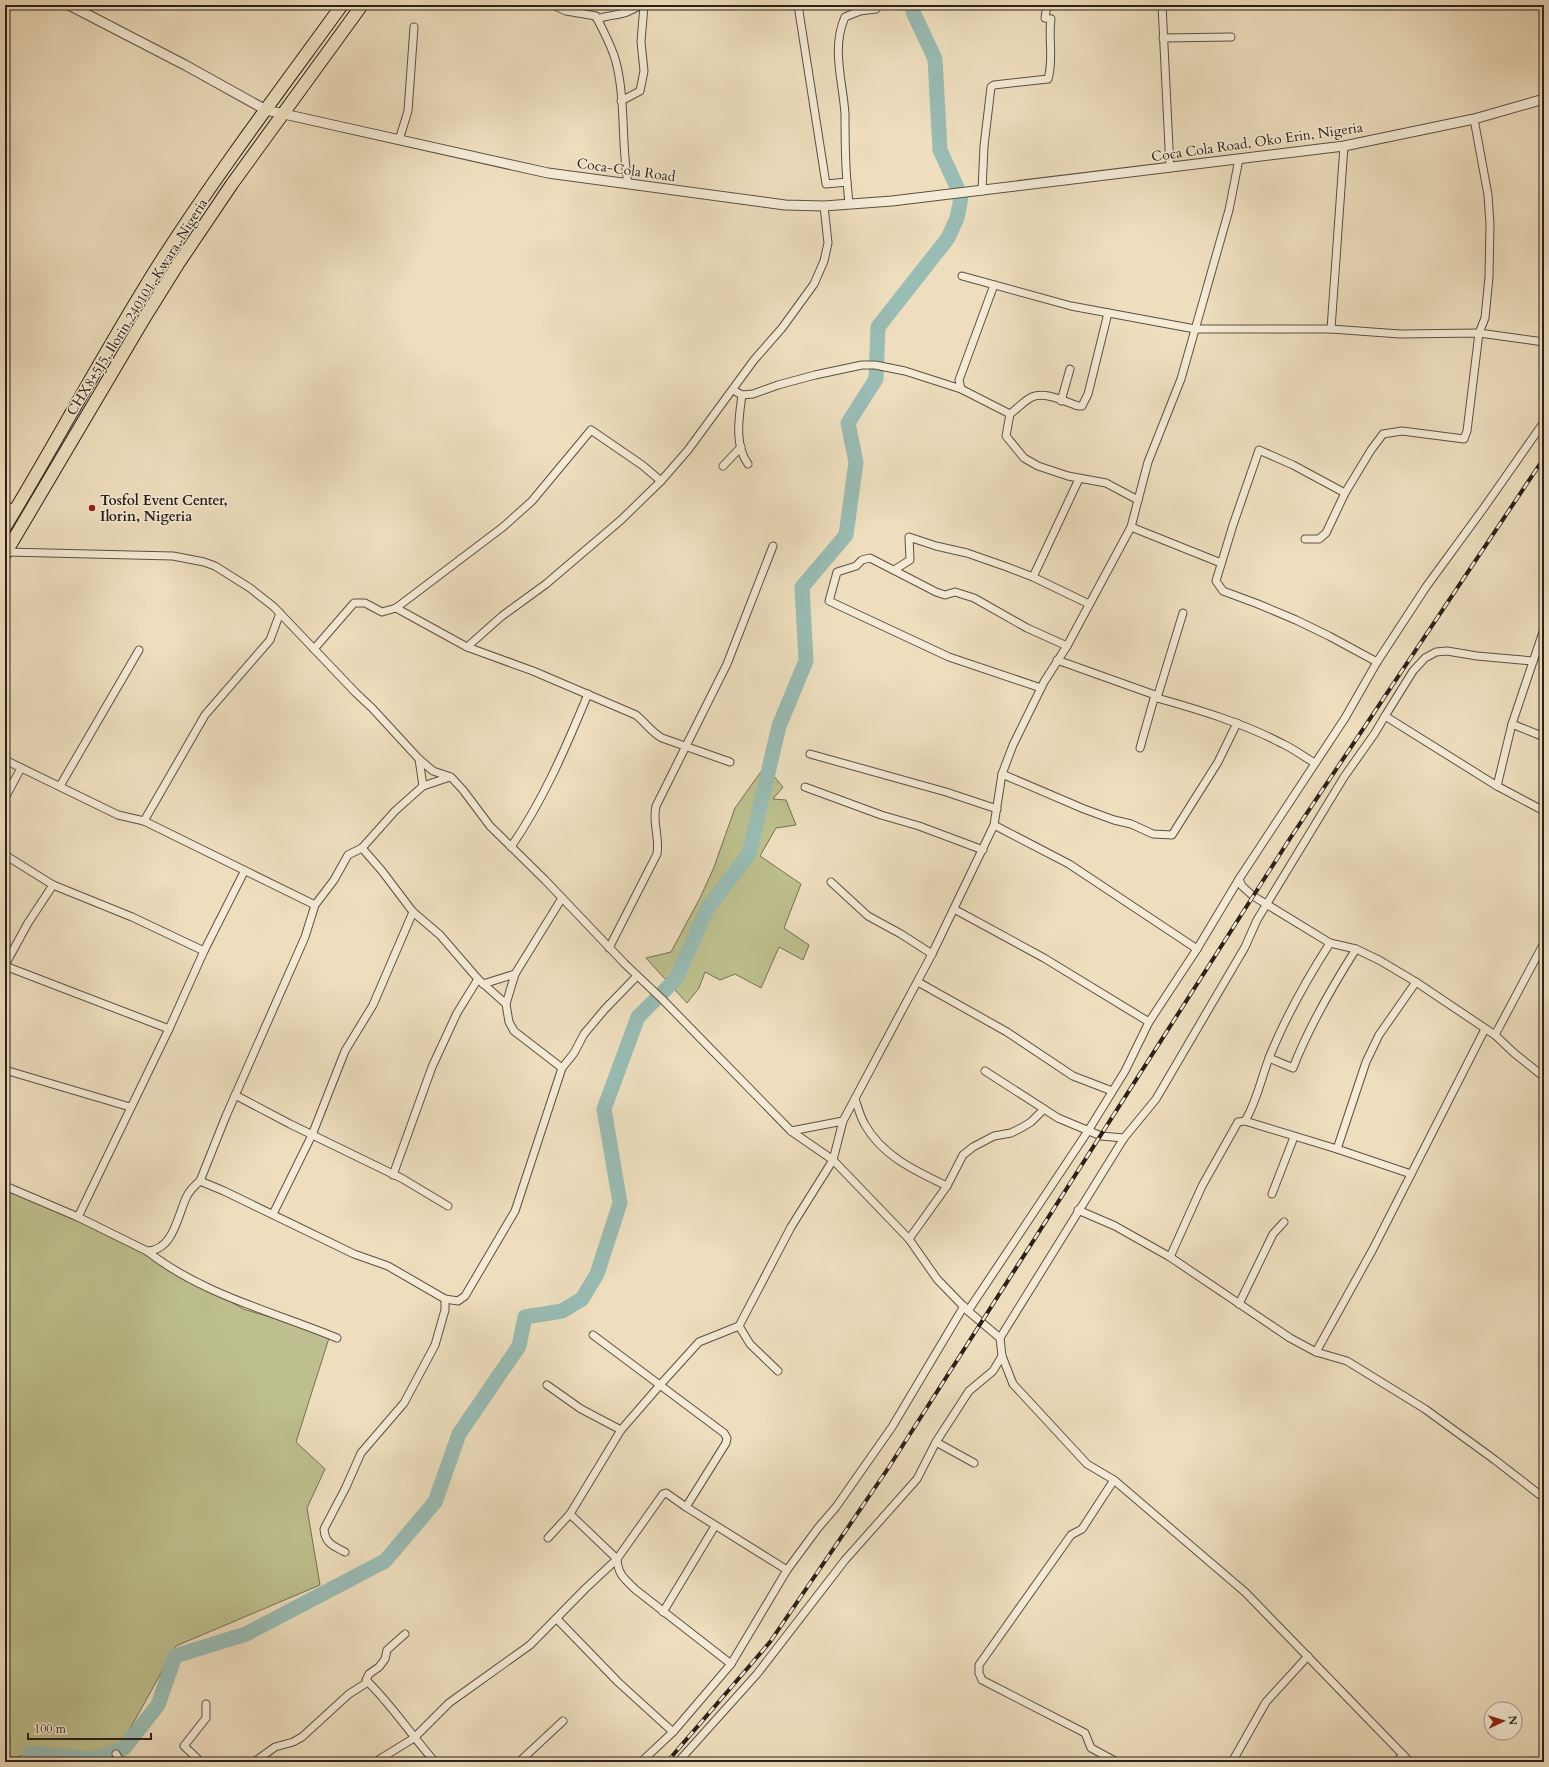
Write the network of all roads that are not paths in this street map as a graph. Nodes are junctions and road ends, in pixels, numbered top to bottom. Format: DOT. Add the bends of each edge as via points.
graph roads {
  1 [pos="69,5"];
  2 [pos="342,5"];
  3 [pos="362,5"];
  4 [pos="553,5"];
  5 [pos="640,5"];
  6 [pos="644,5"];
  7 [pos="798,5"];
  8 [pos="1047,5"];
  9 [pos="1162,5"];
  10 [pos="876,9"];
  11 [pos="597,19"];
  12 [pos="414,27"];
  13 [pos="1231,37"];
  14 [pos="1163,38"];
  15 [pos="1544,99"];
  16 [pos="622,101"];
  17 [pos="266,110"];
  18 [pos="283,114"];
  19 [pos="1474,119"];
  20 [pos="400,140"];
  21 [pos="1344,146"];
  22 [pos="1239,159"];
  23 [pos="1170,168"];
  24 [pos="847,182"];
  25 [pos="628,184"];
  26 [pos="982,191"];
  27 [pos="970,192"];
  28 [pos="849,204"];
  29 [pos="824,206"];
  30 [pos="962,276"];
  31 [pos="994,285"];
  32 [pos="1108,313"];
  33 [pos="1195,329"];
  34 [pos="1331,329"];
  35 [pos="1479,333"];
  36 [pos="1544,342"];
  37 [pos="1070,368"];
  38 [pos="961,389"];
  39 [pos="733,390"];
  40 [pos="742,395"];
  41 [pos="1061,401"];
  42 [pos="1010,414"];
  43 [pos="1544,422"];
  44 [pos="741,446"];
  45 [pos="748,464"];
  46 [pos="723,466"];
  47 [pos="1079,479"];
  48 [pos="661,481"];
  49 [pos="1345,493"];
  50 [pos="1138,500"];
  51 [pos="11,507"];
  52 [pos="1131,527"];
  53 [pos="5,528"];
  54 [pos="1305,539"];
  55 [pos="773,546"];
  56 [pos="6,553"];
  57 [pos="1221,562"];
  58 [pos="894,570"];
  59 [pos="1033,577"];
  60 [pos="1088,604"];
  61 [pos="396,608"];
  62 [pos="280,613"];
  63 [pos="1183,613"];
  64 [pos="1544,629"];
  65 [pos="1067,646"];
  66 [pos="467,647"];
  67 [pos="314,649"];
  68 [pos="139,650"];
  69 [pos="1057,660"];
  70 [pos="1532,661"];
  71 [pos="1377,662"];
  72 [pos="1041,688"];
  73 [pos="588,694"];
  74 [pos="1156,696"];
  75 [pos="1385,716"];
  76 [pos="1237,723"];
  77 [pos="1512,724"];
  78 [pos="1544,737"];
  79 [pos="686,746"];
  80 [pos="1140,748"];
  81 [pos="810,754"];
  82 [pos="5,760"];
  83 [pos="419,760"];
  84 [pos="730,762"];
  85 [pos="1315,763"];
  86 [pos="21,768"];
  87 [pos="1002,774"];
  88 [pos="451,777"];
  89 [pos="60,786"];
  90 [pos="422,786"];
  91 [pos="1497,786"];
  92 [pos="805,787"];
  93 [pos="5,798"];
  94 [pos="997,809"];
  95 [pos="1544,811"];
  96 [pos="144,822"];
  97 [pos="994,825"];
  98 [pos="511,847"];
  99 [pos="362,848"];
  100 [pos="983,850"];
  101 [pos="5,855"];
  102 [pos="244,872"];
  103 [pos="1239,879"];
  104 [pos="831,882"];
  105 [pos="53,884"];
  106 [pos="562,898"];
  107 [pos="315,905"];
  108 [pos="1268,905"];
  109 [pos="954,909"];
  110 [pos="413,912"];
  111 [pos="1330,943"];
  112 [pos="1544,943"];
  113 [pos="609,948"];
  114 [pos="1197,949"];
  115 [pos="1356,949"];
  116 [pos="204,951"];
  117 [pos="932,954"];
  118 [pos="5,966"];
  119 [pos="514,974"];
  120 [pos="637,976"];
  121 [pos="481,982"];
  122 [pos="918,982"];
  123 [pos="1416,982"];
  124 [pos="506,1004"];
  125 [pos="1149,1022"];
  126 [pos="169,1029"];
  127 [pos="1485,1029"];
  128 [pos="1495,1035"];
  129 [pos="1269,1058"];
  130 [pos="562,1068"];
  131 [pos="5,1070"];
  132 [pos="985,1071"];
  133 [pos="1544,1077"];
  134 [pos="1112,1091"];
  135 [pos="235,1095"];
  136 [pos="855,1099"];
  137 [pos="130,1107"];
  138 [pos="1044,1109"];
  139 [pos="843,1121"];
  140 [pos="1246,1121"];
  141 [pos="791,1131"];
  142 [pos="1088,1131"];
  143 [pos="312,1135"];
  144 [pos="1294,1137"];
  145 [pos="1124,1138"];
  146 [pos="1337,1149"];
  147 [pos="833,1160"];
  148 [pos="394,1174"];
  149 [pos="1411,1174"];
  150 [pos="200,1181"];
  151 [pos="5,1186"];
  152 [pos="947,1186"];
  153 [pos="1272,1194"];
  154 [pos="448,1206"];
  155 [pos="1078,1210"];
  156 [pos="272,1214"];
  157 [pos="78,1217"];
  158 [pos="1284,1222"];
  159 [pos="909,1239"];
  160 [pos="147,1251"];
  161 [pos="1170,1257"];
  162 [pos="445,1299"];
  163 [pos="1239,1304"];
  164 [pos="966,1309"];
  165 [pos="739,1326"];
  166 [pos="594,1334"];
  167 [pos="337,1338"];
  168 [pos="1000,1338"];
  169 [pos="1316,1352"];
  170 [pos="1002,1356"];
  171 [pos="778,1371"];
  172 [pos="547,1385"];
  173 [pos="660,1385"];
  174 [pos="621,1430"];
  175 [pos="936,1442"];
  176 [pos="974,1463"];
  177 [pos="1114,1480"];
  178 [pos="1544,1498"];
  179 [pos="686,1507"];
  180 [pos="570,1514"];
  181 [pos="715,1526"];
  182 [pos="548,1538"];
  183 [pos="346,1552"];
  184 [pos="617,1559"];
  185 [pos="787,1570"];
  186 [pos="663,1612"];
  187 [pos="557,1619"];
  188 [pos="405,1634"];
  189 [pos="1308,1656"];
  190 [pos="732,1664"];
  191 [pos="368,1682"];
  192 [pos="206,1704"];
  193 [pos="563,1721"];
  194 [pos="673,1732"];
  195 [pos="414,1738"];
  196 [pos="116,1754"];
  197 [pos="1403,1755"];
  198 [pos="121,1762"];
  199 [pos="201,1762"];
  200 [pos="254,1762"];
  201 [pos="375,1762"];
  202 [pos="435,1762"];
  203 [pos="519,1762"];
  204 [pos="641,1762"];
  205 [pos="678,1762"];
  206 [pos="1117,1762"];
  207 [pos="1232,1762"];
  208 [pos="1396,1762"];
  209 [pos="1410,1762"];
  1 -- 17 [label="street"];
  2 -- 17 [label="main road, CHX8+5J5, Ilorin 240101, Kwara, Nigeria"];
  3 -- 18 [label="main road, CHX8+5J5, Ilorin 240101, Kwara, Nigeria"];
  4 -- 11 [label="street" via="566,11 596,16"];
  5 -- 11 [label="street" via="622,15"];
  6 -- 16 [label="street" via="641,42 644,71 640,91"];
  7 -- 24 [label="street" via="826,184"];
  8 -- 26 [label="street" via="1045,18 1051,19 1052,35 1052,59 1048,79 994,85 991,88"];
  9 -- 14 [label="street"];
  10 -- 24 [label="street" via="860,11 845,17 839,30 838,51"];
  11 -- 16 [label="street" via="616,61"];
  12 -- 20 [label="street" via="408,111"];
  13 -- 14 [label="street"];
  14 -- 23 [label="street"];
  15 -- 19 [label="street, Coca Cola Road, Oko Erin, Nigeria"];
  16 -- 25 [label="street" via="624,163"];
  17 -- 18 [label="street, Coca-Cola Road"];
  17 -- 51 [label="main road, CHX8+5J5, Ilorin 240101, Kwara, Nigeria" via="160,264"];
  18 -- 20 [label="street, Coca-Cola Road"];
  18 -- 56 [label="main road, CHX8+5J5, Ilorin 240101, Kwara, Nigeria" via="174,270"];
  19 -- 21 [label="street, Coca Cola Road, Oko Erin, Nigeria"];
  19 -- 35 [label="street" via="1488,195 1490,224 1485,318"];
  20 -- 25 [label="street, Coca-Cola Road" via="548,173"];
  21 -- 22 [label="street, Coca Cola Road, Oko Erin, Nigeria"];
  21 -- 34 [label="street"];
  22 -- 23 [label="street, Coca Cola Road, Oko Erin, Nigeria"];
  22 -- 33 [label="street" via="1229,210"];
  23 -- 26 [label="street, Coca Cola Road, Oko Erin, Nigeria"];
  24 -- 28 [label="street"];
  25 -- 29 [label="street, Coca-Cola Road" via="784,205"];
  26 -- 27 [label="street, Coca Cola Road, Oko Erin, Nigeria"];
  27 -- 28 [label="street, Coca-Cola Road"];
  28 -- 29 [label="street, Coca-Cola Road"];
  29 -- 39 [label="street" via="828,242 824,261 814,284"];
  30 -- 31 [label="street"];
  31 -- 32 [label="street"];
  31 -- 38 [label="street" via="959,380"];
  32 -- 33 [label="street"];
  32 -- 41 [label="street" via="1086,401 1082,406"];
  33 -- 34 [label="street"];
  33 -- 50 [label="street" via="1181,379 1148,462"];
  34 -- 35 [label="street" via="1400,334"];
  35 -- 36 [label="street"];
  35 -- 49 [label="street" via="1464,439 1402,431 1383,434"];
  37 -- 41 [label="street"];
  38 -- 40 [label="street" via="905,371 862,365"];
  38 -- 42 [label="street"];
  39 -- 40 [label="street"];
  39 -- 48 [label="street"];
  40 -- 44 [label="street" via="739,416"];
  41 -- 42 [label="street" via="1049,396 1032,397"];
  42 -- 47 [label="street" via="1006,436 1024,458 1038,466"];
  43 -- 71 [label="street" via="1426,587"];
  44 -- 45 [label="street"];
  44 -- 46 [label="street"];
  47 -- 50 [label="street" via="1106,483"];
  47 -- 59 [label="street"];
  48 -- 61 [label="street" via="591,430 532,502 503,528"];
  48 -- 66 [label="street" via="546,584 502,616"];
  49 -- 54 [label="street" via="1326,533 1319,538"];
  49 -- 57 [label="street" via="1260,450"];
  50 -- 52 [label="street"];
  51 -- 53 [label="main road, CHX8+5J5, Ilorin 240101, Kwara, Nigeria"];
  52 -- 57 [label="street"];
  52 -- 60 [label="street"];
  55 -- 79 [label="street" via="727,664"];
  56 -- 62 [label="street" via="174,556 204,562 250,588"];
  57 -- 71 [label="street" via="1216,581 1223,591 1303,624"];
  58 -- 59 [label="street" via="910,560 909,537 967,553"];
  58 -- 65 [label="street" via="945,595 955,592 974,598 1027,628"];
  58 -- 72 [label="street" via="870,558 862,560 856,566 837,572 829,601 949,657"];
  59 -- 60 [label="street"];
  60 -- 65 [label="street"];
  61 -- 66 [label="street"];
  61 -- 67 [label="street" via="382,612 365,603 354,603"];
  62 -- 67 [label="street"];
  62 -- 96 [label="street" via="270,640 205,715"];
  63 -- 74 [label="street"];
  64 -- 70 [label="street"];
  65 -- 69 [label="street"];
  66 -- 73 [label="street"];
  67 -- 83 [label="street"];
  68 -- 89 [label="street"];
  69 -- 72 [label="street"];
  69 -- 74 [label="street"];
  70 -- 75 [label="street" via="1447,651 1436,652 1425,658 1413,671"];
  70 -- 77 [label="street"];
  71 -- 85 [label="street" via="1345,718"];
  72 -- 87 [label="street"];
  73 -- 79 [label="street" via="636,715 652,732 662,738"];
  73 -- 98 [label="street" via="564,754 530,819"];
  74 -- 76 [label="street"];
  74 -- 80 [label="street"];
  75 -- 91 [label="street"];
  75 -- 108 [label="street" via="1344,777"];
  76 -- 85 [label="street" via="1284,744"];
  76 -- 87 [label="street" via="1218,762 1172,835 1153,834 1084,809"];
  77 -- 78 [label="street"];
  77 -- 91 [label="street"];
  79 -- 84 [label="street"];
  79 -- 113 [label="street" via="656,806 654,818 658,838 657,854"];
  81 -- 94 [label="street"];
  82 -- 86 [label="street"];
  83 -- 88 [label="street" via="433,771"];
  83 -- 90 [label="street"];
  85 -- 103 [label="street"];
  86 -- 89 [label="street"];
  86 -- 93 [label="street"];
  87 -- 94 [label="street"];
  88 -- 90 [label="street"];
  88 -- 98 [label="street" via="490,826"];
  89 -- 96 [label="street" via="118,815"];
  90 -- 99 [label="street" via="395,811"];
  91 -- 95 [label="street"];
  92 -- 100 [label="street"];
  94 -- 97 [label="street"];
  96 -- 102 [label="street"];
  97 -- 100 [label="street"];
  97 -- 114 [label="street" via="1069,864"];
  98 -- 106 [label="street"];
  99 -- 107 [label="street" via="348,855 334,880"];
  99 -- 110 [label="street"];
  100 -- 109 [label="street"];
  101 -- 105 [label="street"];
  102 -- 107 [label="street"];
  102 -- 116 [label="street"];
  103 -- 108 [label="street" via="1242,886 1253,896"];
  103 -- 114 [label="street"];
  104 -- 117 [label="street" via="868,916"];
  105 -- 116 [label="street" via="138,919"];
  105 -- 118 [label="street"];
  106 -- 113 [label="street"];
  106 -- 119 [label="street"];
  107 -- 135 [label="street" via="296,957"];
  108 -- 111 [label="street"];
  108 -- 145 [label="street" via="1257,920 1245,947 1156,1099"];
  109 -- 117 [label="street"];
  109 -- 125 [label="street" via="1044,958"];
  110 -- 121 [label="street" via="440,935"];
  110 -- 143 [label="street" via="373,1005 345,1051"];
  111 -- 115 [label="street"];
  111 -- 129 [label="street" via="1306,983"];
  112 -- 128 [label="street"];
  113 -- 120 [label="street"];
  114 -- 125 [label="street"];
  115 -- 123 [label="street"];
  115 -- 129 [label="street" via="1323,1004 1299,1050 1293,1068"];
  116 -- 126 [label="street"];
  117 -- 122 [label="street"];
  118 -- 126 [label="street"];
  119 -- 121 [label="street"];
  119 -- 124 [label="street"];
  120 -- 130 [label="street" via="584,1034"];
  120 -- 141 [label="street"];
  121 -- 124 [label="street"];
  121 -- 148 [label="street" via="457,1013 435,1061"];
  122 -- 134 [label="street" via="1007,1032 1073,1076"];
  122 -- 136 [label="street"];
  123 -- 127 [label="street"];
  123 -- 146 [label="street" via="1379,1035 1366,1062"];
  124 -- 130 [label="street" via="509,1022 514,1031"];
  125 -- 134 [label="street"];
  126 -- 137 [label="street"];
  127 -- 128 [label="street"];
  127 -- 149 [label="street"];
  128 -- 133 [label="street"];
  129 -- 140 [label="street"];
  130 -- 162 [label="street" via="515,1211 465,1296 458,1301"];
  131 -- 137 [label="street"];
  132 -- 138 [label="street"];
  134 -- 142 [label="street"];
  135 -- 143 [label="street"];
  135 -- 150 [label="street"];
  136 -- 139 [label="street"];
  136 -- 152 [label="street" via="863,1122 876,1142 906,1166"];
  137 -- 157 [label="street"];
  138 -- 142 [label="street"];
  138 -- 152 [label="street" via="1021,1128 994,1136 973,1147 963,1155"];
  139 -- 141 [label="street"];
  139 -- 147 [label="street"];
  140 -- 144 [label="street"];
  140 -- 161 [label="street" via="1238,1122 1217,1157"];
  141 -- 147 [label="street"];
  142 -- 145 [label="street" via="1100,1136"];
  142 -- 164 [label="street"];
  143 -- 148 [label="street"];
  143 -- 156 [label="street"];
  144 -- 146 [label="street"];
  144 -- 153 [label="street"];
  145 -- 155 [label="street"];
  146 -- 149 [label="street"];
  147 -- 159 [label="street"];
  147 -- 165 [label="street" via="791,1227"];
  148 -- 154 [label="street"];
  149 -- 169 [label="street"];
  150 -- 156 [label="street"];
  150 -- 160 [label="street" via="186,1198 168,1240 162,1247"];
  151 -- 157 [label="street"];
  152 -- 159 [label="street"];
  155 -- 161 [label="street" via="1115,1226"];
  155 -- 168 [label="street"];
  156 -- 162 [label="street" via="333,1244 388,1266"];
  157 -- 160 [label="street"];
  158 -- 163 [label="street" via="1272,1234"];
  159 -- 164 [label="street" via="937,1279"];
  160 -- 167 [label="street" via="207,1287"];
  161 -- 163 [label="street"];
  162 -- 183 [label="street" via="435,1345 404,1403 361,1453 324,1529 324,1536 329,1544"];
  163 -- 169 [label="street"];
  164 -- 168 [label="street"];
  164 -- 185 [label="street" via="892,1427 836,1507"];
  165 -- 171 [label="street" via="750,1344"];
  165 -- 173 [label="street" via="699,1342"];
  166 -- 173 [label="street"];
  168 -- 170 [label="street"];
  169 -- 178 [label="street" via="1347,1361 1425,1409"];
  170 -- 175 [label="street" via="993,1371 969,1391"];
  170 -- 177 [label="street" via="1013,1384 1087,1464"];
  172 -- 174 [label="street" via="581,1409"];
  173 -- 174 [label="street"];
  173 -- 179 [label="street" via="724,1433 726,1438 726,1442"];
  174 -- 180 [label="street"];
  175 -- 176 [label="street"];
  175 -- 205 [label="street" via="917,1479 846,1560 757,1674"];
  177 -- 189 [label="street" via="1245,1592"];
  177 -- 206 [label="street" via="1082,1529 1071,1535 996,1640 979,1665 979,1673 982,1680 1086,1733 1091,1748"];
  179 -- 181 [label="street"];
  179 -- 184 [label="street" via="666,1493 663,1494"];
  180 -- 182 [label="street"];
  180 -- 184 [label="street"];
  181 -- 185 [label="street"];
  181 -- 186 [label="street"];
  184 -- 186 [label="street" via="622,1576"];
  184 -- 187 [label="street"];
  185 -- 190 [label="street"];
  186 -- 190 [label="street"];
  187 -- 194 [label="street" via="618,1682"];
  187 -- 195 [label="street" via="530,1645 449,1703"];
  188 -- 191 [label="street" via="387,1650 385,1659 369,1674 366,1680"];
  189 -- 197 [label="street"];
  189 -- 207 [label="street" via="1266,1702"];
  190 -- 194 [label="street"];
  191 -- 195 [label="street" via="404,1722"];
  191 -- 200 [label="street" via="348,1694 302,1737 275,1747"];
  192 -- 199 [label="street" via="206,1718 184,1746"];
  193 -- 203 [label="street"];
  194 -- 204 [label="street"];
  195 -- 201 [label="street"];
  195 -- 202 [label="street"];
  196 -- 198 [label="street"];
  197 -- 208 [label="street"];
  197 -- 209 [label="street"];
}
